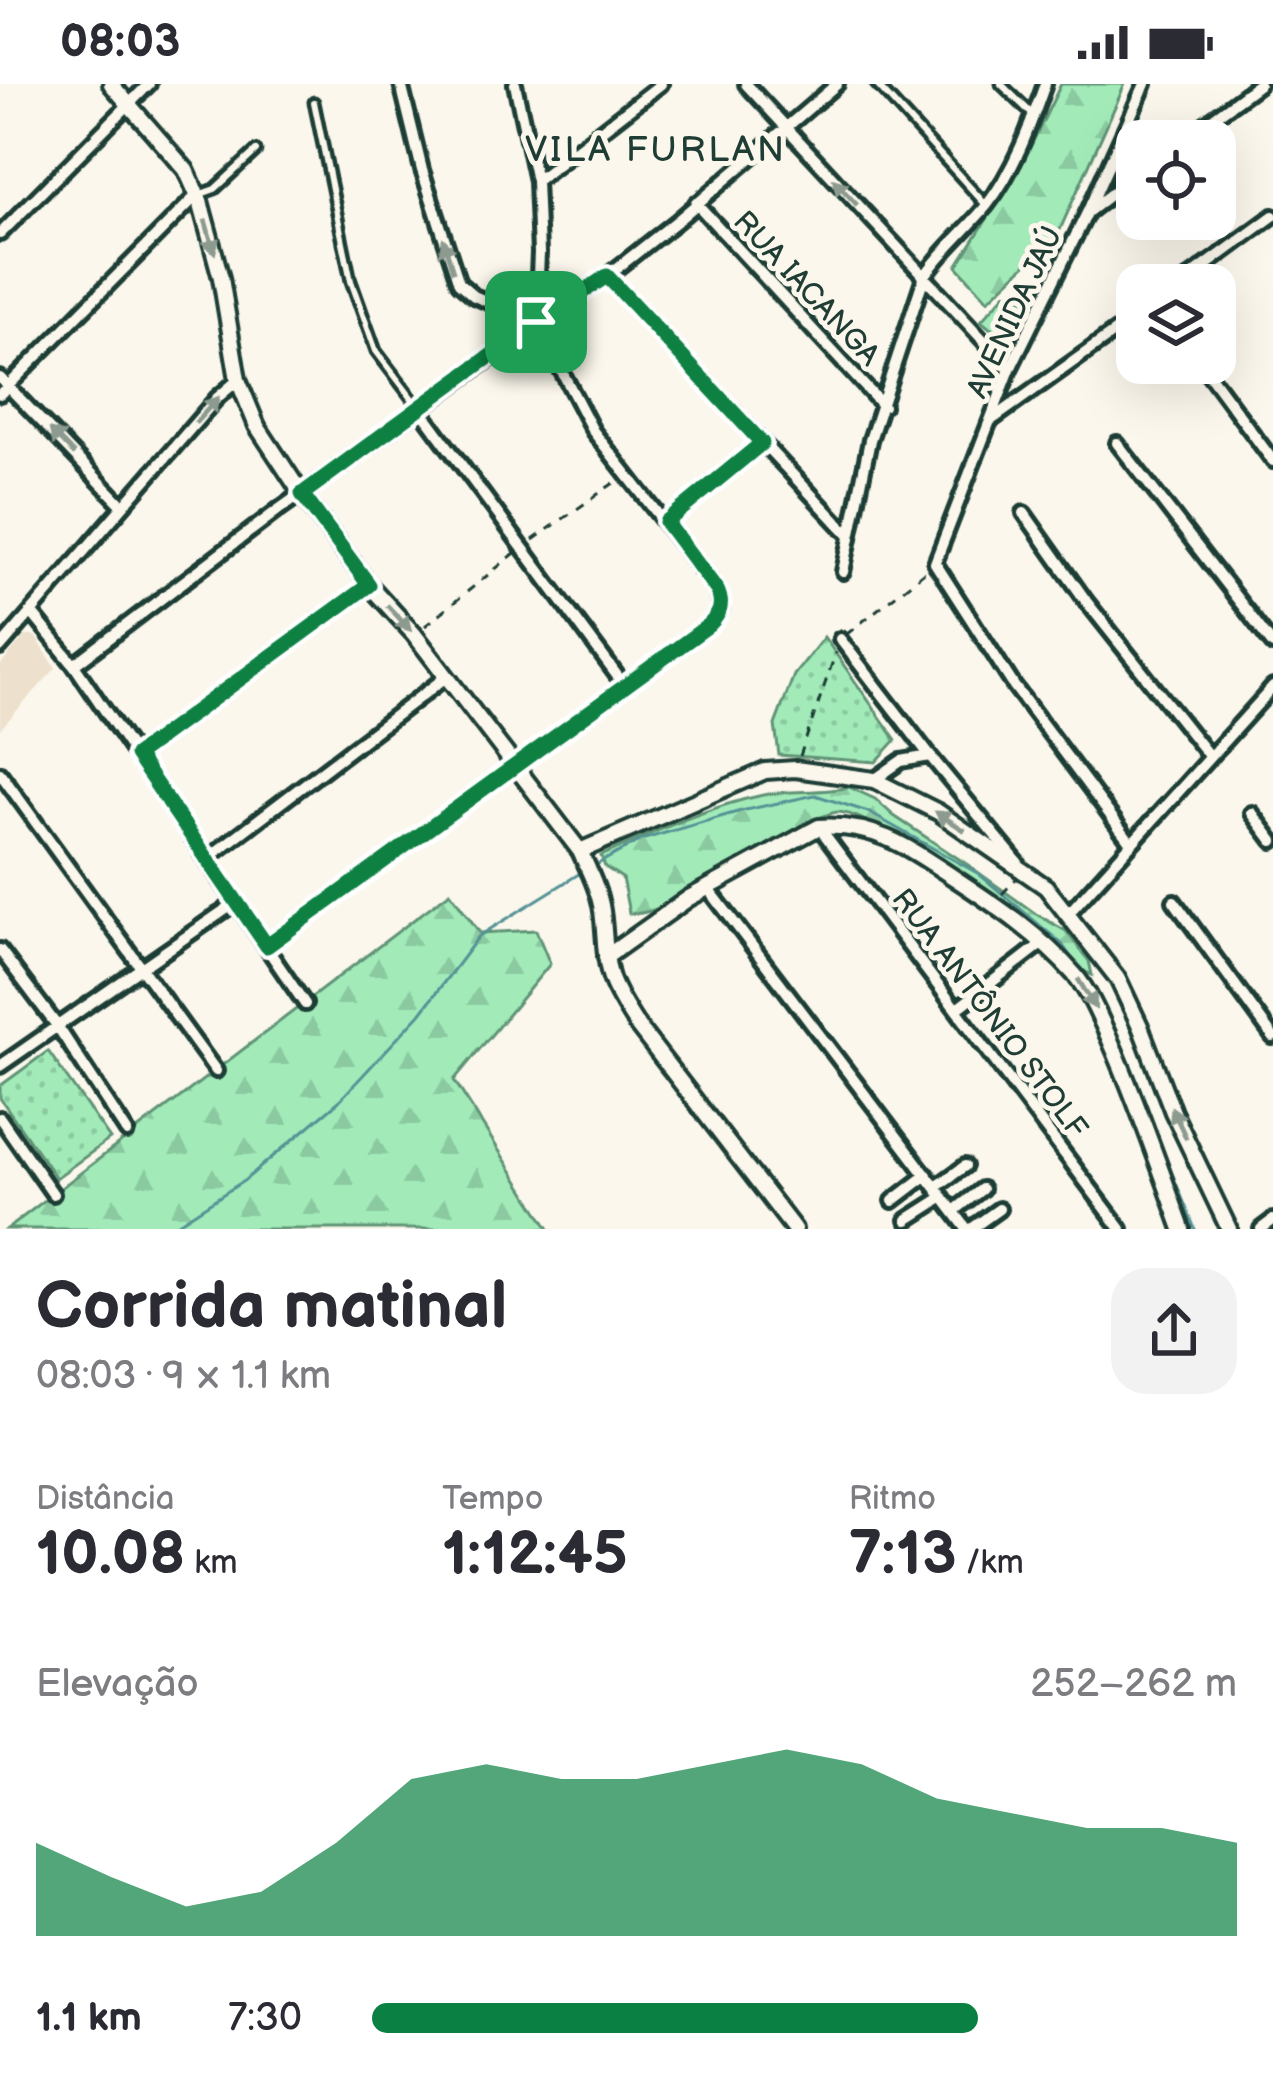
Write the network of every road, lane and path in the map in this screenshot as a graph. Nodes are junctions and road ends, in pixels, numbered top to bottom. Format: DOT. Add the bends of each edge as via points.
graph roads {
  1 [pos="111,84"];
  2 [pos="149,84"];
  3 [pos="401,84"];
  4 [pos="515,84"];
  5 [pos="661,84"];
  6 [pos="746,84"];
  7 [pos="838,84"];
  8 [pos="876,84"];
  9 [pos="1001,84"];
  10 [pos="1045,84"];
  11 [pos="1145,84"];
  12 [pos="1259,84"];
  13 [pos="314,102"];
  14 [pos="130,104"];
  15 [pos="1034,116"];
  16 [pos="1210,120"];
  17 [pos="786,129"];
  18 [pos="256,151"];
  19 [pos="536,181"];
  20 [pos="1116,190"];
  21 [pos="197,195"];
  22 [pos="696,203"];
  23 [pos="986,206"];
  24 [pos="1087,213"];
  25 [pos="1273,216"];
  26 [pos="0,234"];
  27 [pos="1208,264"];
  28 [pos="607,276"];
  29 [pos="924,278"];
  30 [pos="536,322"];
  31 [pos="1116,331"];
  32 [pos="1010,369"];
  33 [pos="238,380"];
  34 [pos="1215,384"];
  35 [pos="3,386"];
  36 [pos="884,406"];
  37 [pos="420,409"];
  38 [pos="990,421"];
  39 [pos="762,443"];
  40 [pos="1117,443"];
  41 [pos="1273,461"];
  42 [pos="302,494"];
  43 [pos="123,506"];
  44 [pos="1024,513"];
  45 [pos="666,522"];
  46 [pos="849,535"];
  47 [pos="843,572"];
  48 [pos="369,585"];
  49 [pos="32,613"];
  50 [pos="840,639"];
  51 [pos="1273,645"];
  52 [pos="0,648"];
  53 [pos="74,665"];
  54 [pos="446,677"];
  55 [pos="624,685"];
  56 [pos="1273,687"];
  57 [pos="136,755"];
  58 [pos="930,756"];
  59 [pos="1208,756"];
  60 [pos="516,768"];
  61 [pos="0,773"];
  62 [pos="874,780"];
  63 [pos="1252,813"];
  64 [pos="819,827"];
  65 [pos="1273,841"];
  66 [pos="1131,843"];
  67 [pos="583,857"];
  68 [pos="208,858"];
  69 [pos="1024,870"];
  70 [pos="708,887"];
  71 [pos="1174,902"];
  72 [pos="235,903"];
  73 [pos="1068,914"];
  74 [pos="1044,942"];
  75 [pos="267,946"];
  76 [pos="0,950"];
  77 [pos="606,957"];
  78 [pos="140,968"];
  79 [pos="305,1004"];
  80 [pos="957,1009"];
  81 [pos="58,1027"];
  82 [pos="1273,1037"];
  83 [pos="0,1066"];
  84 [pos="215,1071"];
  85 [pos="0,1118"];
  86 [pos="127,1132"];
  87 [pos="964,1166"];
  88 [pos="927,1175"];
  89 [pos="982,1189"];
  90 [pos="939,1192"];
  91 [pos="53,1194"];
  92 [pos="893,1201"];
  93 [pos="999,1209"];
  94 [pos="954,1211"];
  95 [pos="907,1220"];
  96 [pos="1273,1220"];
  97 [pos="794,1229"];
  98 [pos="969,1229"];
  99 [pos="1121,1229"];
  100 [pos="1182,1229"];
  101 [pos="1229,1229"];
  102 [pos="1261,1229"];
  1 -- 14 [label="street"];
  2 -- 14 [label="street"];
  30 -- 3 [label="street, one-way" via="459,283"];
  4 -- 19 [label="street"];
  5 -- 19 [label="street"];
  6 -- 17 [label="street"];
  7 -- 17 [label="street"];
  8 -- 23 [label="lane"];
  9 -- 15 [label="lane"];
  10 -- 15 [label="street"];
  11 -- 24 [label="street, AVENIDA JAÚ"];
  12 -- 16 [label="street"];
  13 -- 37 [label="lane" via="350,281 376,351"];
  14 -- 21 [label="street"];
  14 -- 26 [label="street"];
  15 -- 23 [label="street"];
  17 -- 22 [label="street"];
  29 -- 17 [label="street, one-way"];
  18 -- 21 [label="lane"];
  19 -- 30 [label="street"];
  20 -- 24 [label="street"];
  21 -- 33 [label="street, one-way"];
  21 -- 35 [label="street"];
  22 -- 28 [label="street"];
  22 -- 36 [label="street, RUA IACANGA"];
  23 -- 29 [label="street"];
  24 -- 32 [label="street, AVENIDA JAÚ"];
  25 -- 27 [label="street"];
  28 -- 30 [label="street"];
  28 -- 39 [label="street"];
  29 -- 32 [label="street"];
  29 -- 36 [label="street"];
  30 -- 37 [label="street"];
  30 -- 45 [label="street" via="593,431"];
  31 -- 38 [label="street"];
  32 -- 38 [label="street, AVENIDA JAÚ"];
  33 -- 42 [label="street"];
  43 -- 33 [label="street, one-way"];
  34 -- 41 [label="street"];
  43 -- 35 [label="street, one-way"];
  36 -- 46 [label="street"];
  37 -- 42 [label="street"];
  37 -- 55 [label="street"];
  38 -- 66 [label="street, AVENIDA JAÚ" via="935,563"];
  39 -- 45 [label="street"];
  39 -- 46 [label="street"];
  40 -- 51 [label="street"];
  42 -- 48 [label="street"];
  42 -- 53 [label="street"];
  43 -- 49 [label="street"];
  44 -- 59 [label="street"];
  45 -- 55 [label="street" via="717,590 721,608"];
  46 -- 47 [label="street"];
  48 -- 54 [label="street, one-way"];
  48 -- 57 [label="street"];
  49 -- 52 [label="street"];
  49 -- 53 [label="street"];
  50 -- 58 [label="street"];
  53 -- 57 [label="street"];
  54 -- 60 [label="street"];
  54 -- 68 [label="street"];
  55 -- 60 [label="street"];
  56 -- 59 [label="street"];
  57 -- 68 [label="street"];
  58 -- 62 [label="street" via="902,761"];
  58 -- 69 [label="street"];
  59 -- 66 [label="street"];
  60 -- 67 [label="street"];
  60 -- 75 [label="street"];
  61 -- 78 [label="street"];
  62 -- 67 [label="street" via="765,771"];
  69 -- 62 [label="street, one-way"];
  63 -- 65 [label="street"];
  64 -- 70 [label="street"];
  64 -- 74 [label="street" via="883,834"];
  64 -- 80 [label="street, RUA ANTÔNIO STOLF"];
  66 -- 73 [label="street"];
  67 -- 77 [label="street" via="601,904"];
  68 -- 72 [label="street"];
  69 -- 73 [label="street"];
  70 -- 77 [label="street"];
  70 -- 88 [label="street"];
  71 -- 82 [label="street"];
  72 -- 75 [label="street"];
  72 -- 78 [label="street"];
  101 -- 73 [label="street, one-way" via="1118,980"];
  74 -- 80 [label="street"];
  74 -- 100 [label="street, one-way" via="1098,1014"];
  75 -- 79 [label="street"];
  76 -- 81 [label="street"];
  77 -- 97 [label="street" via="636,1024"];
  78 -- 81 [label="street"];
  78 -- 84 [label="street"];
  80 -- 99 [label="street, RUA ANTÔNIO STOLF"];
  81 -- 83 [label="street"];
  81 -- 86 [label="street"];
  85 -- 91 [label="street"];
  87 -- 90 [label="street"];
  88 -- 90 [label="street"];
  88 -- 92 [label="street"];
  89 -- 94 [label="street"];
  90 -- 94 [label="street"];
  90 -- 95 [label="street"];
  93 -- 98 [label="street"];
  94 -- 98 [label="street"];
  96 -- 102 [label="street"];
}
